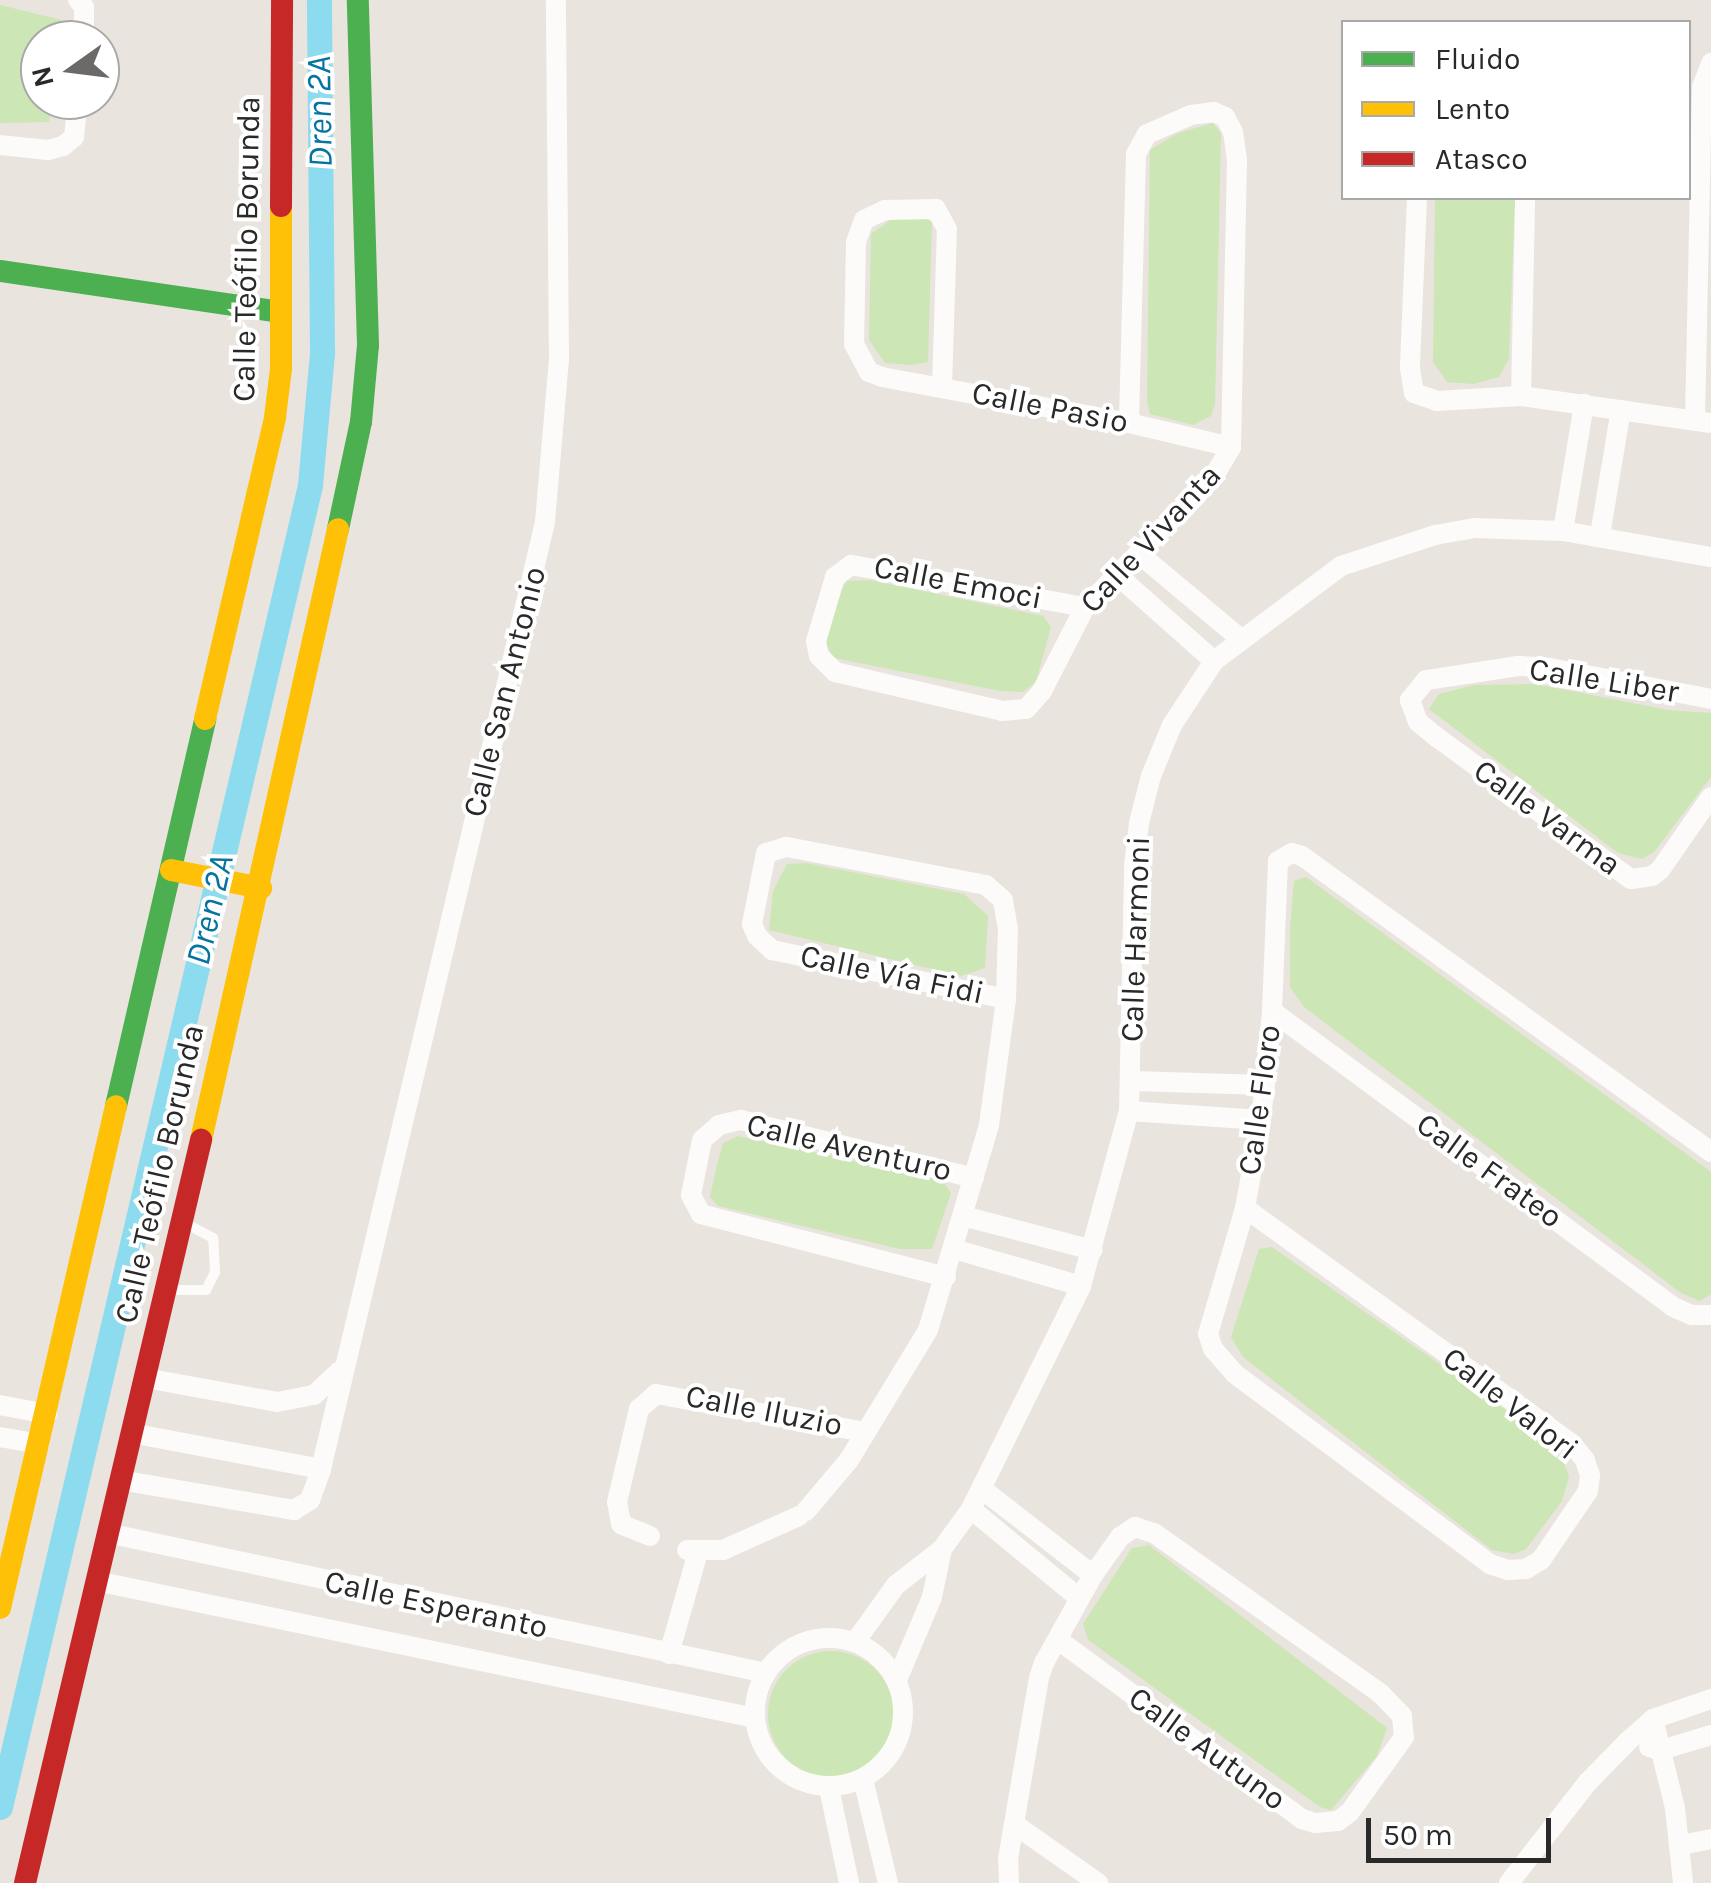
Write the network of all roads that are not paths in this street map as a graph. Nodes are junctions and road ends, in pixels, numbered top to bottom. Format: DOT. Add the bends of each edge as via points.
graph roads {
  1 [pos="282,0"];
  2 [pos="358,0"];
  3 [pos="556,0"];
  4 [pos="1711,64"];
  5 [pos="76,120"];
  6 [pos="0,145"];
  7 [pos="1417,200"];
  8 [pos="1525,200"];
  9 [pos="0,272"];
  10 [pos="281,312"];
  11 [pos="942,388"];
  12 [pos="1521,396"];
  13 [pos="1584,404"];
  14 [pos="1621,410"];
  15 [pos="1703,421"];
  16 [pos="1130,423"];
  17 [pos="1231,447"];
  18 [pos="1563,531"];
  19 [pos="1600,535"];
  20 [pos="1138,553"];
  21 [pos="1711,557"];
  22 [pos="1116,574"];
  23 [pos="1085,607"];
  24 [pos="1241,639"];
  25 [pos="1214,662"];
  26 [pos="1437,676"];
  27 [pos="1711,699"];
  28 [pos="1026,710"];
  29 [pos="1711,797"];
  30 [pos="170,870"];
  31 [pos="252,886"];
  32 [pos="1003,900"];
  33 [pos="1006,1000"];
  34 [pos="1272,1010"];
  35 [pos="1132,1080"];
  36 [pos="1265,1085"];
  37 [pos="1130,1111"];
  38 [pos="1261,1120"];
  39 [pos="1711,1152"];
  40 [pos="974,1178"];
  41 [pos="1244,1208"];
  42 [pos="963,1216"];
  43 [pos="182,1222"];
  44 [pos="954,1250"];
  45 [pos="1093,1250"];
  46 [pos="946,1277"];
  47 [pos="1082,1286"];
  48 [pos="166,1290"];
  49 [pos="1711,1314"];
  50 [pos="1208,1334"];
  51 [pos="341,1370"];
  52 [pos="144,1378"];
  53 [pos="0,1406"];
  54 [pos="47,1414"];
  55 [pos="866,1432"];
  56 [pos="132,1433"];
  57 [pos="0,1437"];
  58 [pos="39,1444"];
  59 [pos="321,1469"];
  60 [pos="120,1480"];
  61 [pos="982,1490"];
  62 [pos="972,1508"];
  63 [pos="108,1533"];
  64 [pos="650,1536"];
  65 [pos="942,1549"];
  66 [pos="1093,1575"];
  67 [pos="96,1582"];
  68 [pos="1080,1598"];
  69 [pos="0,1608"];
  70 [pos="1058,1640"];
  71 [pos="855,1642"];
  72 [pos="669,1654"];
  73 [pos="766,1674"];
  74 [pos="897,1680"];
  75 [pos="1711,1699"];
  76 [pos="755,1718"];
  77 [pos="1653,1718"];
  78 [pos="1711,1735"];
  79 [pos="1628,1741"];
  80 [pos="1661,1750"];
  81 [pos="863,1780"];
  82 [pos="829,1788"];
  83 [pos="1014,1824"];
  84 [pos="1711,1838"];
  85 [pos="1681,1845"];
  86 [pos="24,1883"];
  87 [pos="849,1883"];
  88 [pos="888,1883"];
  89 [pos="1009,1883"];
  90 [pos="1098,1883"];
  91 [pos="1509,1883"];
  92 [pos="1683,1883"];
  1 -- 10 [label="main road, Calle Teófilo Borunda"];
  2 -- 31 [label="main road, Calle Teófilo Borunda" via="366,385"];
  3 -- 51 [label="street, Calle San Antonio" via="560,360 546,522"];
  4 -- 15 [label="street" via="1702,87"];
  5 -- 6 [label="street" via="74,136 48,150"];
  7 -- 12 [label="street" via="1414,393 1437,401"];
  8 -- 12 [label="street"];
  9 -- 10 [label="main road"];
  10 -- 30 [label="main road, Calle Teófilo Borunda" via="275,417"];
  11 -- 11 [label="street, Calle Pasio" via="946,229 936,209 927,206 885,210 859,227 854,344 869,372"];
  11 -- 16 [label="street, Calle Pasio"];
  12 -- 13 [label="street"];
  13 -- 14 [label="street"];
  13 -- 18 [label="street"];
  14 -- 15 [label="street"];
  14 -- 19 [label="street"];
  16 -- 17 [label="street, Calle Pasio"];
  16 -- 17 [label="street, Calle Vivanta" via="1134,169 1140,143 1204,111 1225,117 1237,160"];
  17 -- 20 [label="street, Calle Vivanta" via="1212,479"];
  18 -- 19 [label="street, Calle Harmoni"];
  18 -- 24 [label="street, Calle Harmoni" via="1475,528 1385,549 1341,566"];
  19 -- 21 [label="street, Calle Harmoni"];
  20 -- 22 [label="street, Calle Vivanta"];
  20 -- 24 [label="street"];
  22 -- 23 [label="street, Calle Vivanta"];
  22 -- 25 [label="street"];
  23 -- 28 [label="street, Calle Vivanta"];
  23 -- 28 [label="street, Calle Emoci" via="868,565 852,565 835,576 816,641 819,656 835,672"];
  24 -- 25 [label="street, Calle Harmoni"];
  25 -- 35 [label="street, Calle Harmoni" via="1172,725 1139,823"];
  26 -- 27 [label="street, Calle Liber" via="1550,668"];
  26 -- 29 [label="street, Calle Varma" via="1410,700 1418,722 1631,879 1660,870"];
  30 -- 31 [label="main road"];
  30 -- 54 [label="main road, Calle Teófilo Borunda"];
  31 -- 43 [label="main road, Calle Teófilo Borunda"];
  32 -- 33 [label="street, Calle Aventuro"];
  32 -- 33 [label="street, Calle Vía Fidi" via="986,885 786,847 766,853 761,863 752,924 772,950"];
  33 -- 40 [label="street, Calle Aventuro" via="989,1125"];
  34 -- 36 [label="street, Calle Floro"];
  34 -- 39 [label="street, Calle Floro" via="1278,861 1292,853"];
  34 -- 49 [label="street, Calle Frateo" via="1673,1307 1692,1316"];
  35 -- 36 [label="street"];
  35 -- 37 [label="street, Calle Harmoni"];
  36 -- 38 [label="street, Calle Floro"];
  37 -- 38 [label="street"];
  37 -- 45 [label="street, Calle Harmoni"];
  38 -- 41 [label="street, Calle Floro"];
  40 -- 42 [label="street, Calle Aventuro"];
  40 -- 46 [label="street, Calle Aventuro" via="741,1120 718,1124 702,1140 691,1195 701,1214"];
  41 -- 50 [label="street, Calle Floro"];
  41 -- 50 [label="street, Calle Valori" via="1572,1444 1590,1475 1588,1490 1541,1560 1508,1570 1490,1564 1235,1374"];
  42 -- 44 [label="street, Calle Aventuro"];
  42 -- 45 [label="street"];
  43 -- 48 [label="main road, Calle Teófilo Borunda"];
  43 -- 48 [label="lane" via="213,1238 215,1272 206,1290"];
  44 -- 46 [label="street, Calle Iluzio"];
  44 -- 47 [label="street"];
  45 -- 47 [label="street, Calle Harmoni"];
  46 -- 55 [label="street, Calle Iluzio" via="928,1330"];
  47 -- 61 [label="street, Calle Harmoni"];
  48 -- 52 [label="main road, Calle Teófilo Borunda"];
  51 -- 52 [label="street" via="314,1395 277,1402"];
  51 -- 59 [label="street, Calle San Antonio"];
  52 -- 56 [label="main road, Calle Teófilo Borunda"];
  53 -- 54 [label="street"];
  54 -- 58 [label="main road, Calle Teófilo Borunda"];
  55 -- 64 [label="street, Calle Iluzio" via="668,1392 647,1398 617,1513 628,1530"];
  55 -- 72 [label="street, Calle Iluzio" via="803,1514 736,1545 693,1551"];
  56 -- 59 [label="street"];
  56 -- 60 [label="main road, Calle Teófilo Borunda"];
  57 -- 58 [label="street"];
  58 -- 69 [label="main road, Calle Teófilo Borunda"];
  59 -- 60 [label="street, Calle San Antonio" via="310,1500 294,1510"];
  60 -- 63 [label="main road, Calle Teófilo Borunda"];
  61 -- 62 [label="street, Calle Harmoni"];
  61 -- 66 [label="street"];
  62 -- 65 [label="street, Calle Harmoni"];
  62 -- 68 [label="street"];
  63 -- 67 [label="main road, Calle Teófilo Borunda"];
  63 -- 72 [label="street, Calle Esperanto"];
  65 -- 71 [label="street, Calle Harmoni" via="896,1585"];
  65 -- 74 [label="street, Calle Harmoni" via="932,1597"];
  66 -- 68 [label="street"];
  66 -- 70 [label="street, Calle Autuno" via="1120,1537 1144,1528 1380,1693 1402,1716 1404,1737 1350,1812 1328,1824 1302,1818"];
  67 -- 76 [label="street, Calle Esperanto"];
  67 -- 86 [label="main road, Calle Teófilo Borunda"];
  68 -- 70 [label="street"];
  70 -- 83 [label="street" via="1039,1678"];
  71 -- 73 [label="street" via="836,1638 795,1646"];
  71 -- 74 [label="street" via="880,1657"];
  72 -- 73 [label="street, Calle Esperanto"];
  73 -- 76 [label="street"];
  74 -- 81 [label="street" via="904,1708 900,1737 886,1762"];
  75 -- 77 [label="street"];
  76 -- 82 [label="street" via="778,1768"];
  77 -- 79 [label="street"];
  77 -- 80 [label="street"];
  78 -- 80 [label="street"];
  79 -- 80 [label="street"];
  79 -- 91 [label="street"];
  80 -- 85 [label="street"];
  81 -- 82 [label="street"];
  81 -- 88 [label="street"];
  82 -- 87 [label="street"];
  83 -- 89 [label="street"];
  83 -- 90 [label="street"];
  84 -- 85 [label="street"];
  85 -- 92 [label="street"];
}
